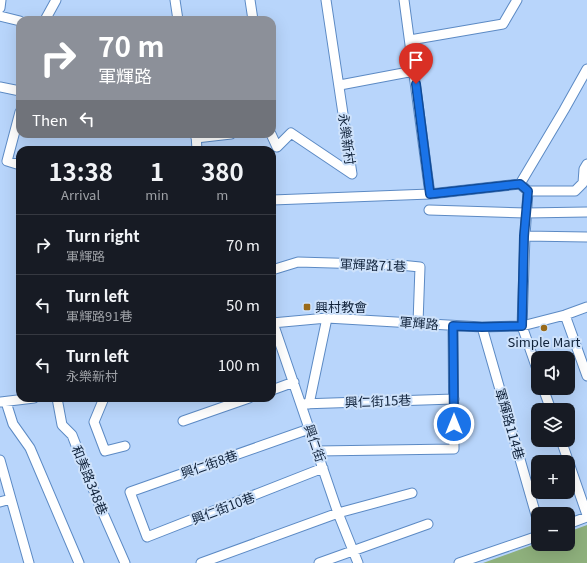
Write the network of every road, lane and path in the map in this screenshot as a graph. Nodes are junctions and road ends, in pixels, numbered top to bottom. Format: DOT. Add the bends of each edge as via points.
graph roads {
  1 [pos="1,0"];
  2 [pos="56,0"];
  3 [pos="175,0"];
  4 [pos="250,0"];
  5 [pos="326,0"];
  6 [pos="404,0"];
  7 [pos="517,0"];
  8 [pos="0,8"];
  9 [pos="0,16"];
  10 [pos="47,16"];
  11 [pos="177,16"];
  12 [pos="252,16"];
  13 [pos="16,20"];
  14 [pos="410,40"];
  15 [pos="587,69"];
  16 [pos="414,71"];
  17 [pos="340,85"];
  18 [pos="0,87"];
  19 [pos="16,90"];
  20 [pos="16,127"];
  21 [pos="273,138"];
  22 [pos="16,164"];
  23 [pos="587,164"];
  24 [pos="520,184"];
  25 [pos="528,191"];
  26 [pos="430,194"];
  27 [pos="276,200"];
  28 [pos="429,210"];
  29 [pos="587,212"];
  30 [pos="526,214"];
  31 [pos="524,236"];
  32 [pos="587,237"];
  33 [pos="276,269"];
  34 [pos="587,307"];
  35 [pos="566,315"];
  36 [pos="327,318"];
  37 [pos="276,323"];
  38 [pos="418,323"];
  39 [pos="453,326"];
  40 [pos="522,326"];
  41 [pos="482,327"];
  42 [pos="276,334"];
  43 [pos="531,352"];
  44 [pos="587,376"];
  45 [pos="294,382"];
  46 [pos="276,389"];
  47 [pos="454,399"];
  48 [pos="16,400"];
  49 [pos="3,402"];
  50 [pos="58,402"];
  51 [pos="102,402"];
  52 [pos="238,402"];
  53 [pos="305,404"];
  54 [pos="183,421"];
  55 [pos="309,429"];
  56 [pos="125,446"];
  57 [pos="563,447"];
  58 [pos="317,452"];
  59 [pos="0,460"];
  60 [pos="323,468"];
  61 [pos="412,493"];
  62 [pos="11,499"];
  63 [pos="0,502"];
  64 [pos="534,507"];
  65 [pos="138,513"];
  66 [pos="338,513"];
  67 [pos="587,516"];
  68 [pos="575,521"];
  69 [pos="428,524"];
  70 [pos="531,538"];
  71 [pos="352,551"];
  72 [pos="29,563"];
  73 [pos="79,563"];
  74 [pos="125,563"];
  75 [pos="201,563"];
  76 [pos="319,563"];
  77 [pos="358,563"];
  78 [pos="459,563"];
  1 -- 8 [label="street"];
  2 -- 10 [label="street"];
  3 -- 11 [label="street"];
  4 -- 12 [label="street"];
  5 -- 17 [label="street, 永樂新村"];
  6 -- 14 [label="street"];
  7 -- 14 [label="street" via="503,24"];
  9 -- 13 [label="street"];
  14 -- 16 [label="street"];
  15 -- 24 [label="street"];
  16 -- 17 [label="street"];
  16 -- 26 [label="street"];
  17 -- 21 [label="street, 永樂新村" via="352,174 292,133 277,147"];
  18 -- 19 [label="street"];
  20 -- 22 [label="street" via="7,161"];
  23 -- 25 [label="street" via="583,184 575,191"];
  24 -- 25 [label="street"];
  24 -- 26 [label="street"];
  25 -- 30 [label="street"];
  26 -- 27 [label="street"];
  28 -- 30 [label="street"];
  29 -- 30 [label="street"];
  30 -- 31 [label="street"];
  31 -- 32 [label="street"];
  31 -- 40 [label="street"];
  33 -- 38 [label="street, 軍輝路71巷" via="298,262 420,267"];
  34 -- 35 [label="street, 軍輝路"];
  35 -- 40 [label="street, 軍輝路"];
  35 -- 44 [label="street"];
  36 -- 37 [label="street, 軍輝路"];
  36 -- 38 [label="street, 軍輝路"];
  36 -- 53 [label="street"];
  38 -- 39 [label="street, 軍輝路"];
  39 -- 41 [label="street, 軍輝路"];
  39 -- 47 [label="street"];
  40 -- 41 [label="street, 軍輝路"];
  40 -- 43 [label="street"];
  41 -- 64 [label="street, 軍輝路114巷"];
  42 -- 45 [label="street, 興仁街"];
  45 -- 46 [label="street"];
  45 -- 53 [label="street, 興仁街"];
  47 -- 53 [label="street, 興仁街15巷"];
  47 -- 58 [label="street" via="454,449"];
  48 -- 49 [label="street"];
  49 -- 73 [label="street" via="13,424 30,448"];
  50 -- 74 [label="street, 和美路348巷" via="62,425 72,435"];
  51 -- 56 [label="street" via="94,422 105,450"];
  52 -- 54 [label="street"];
  53 -- 55 [label="street, 興仁街"];
  55 -- 58 [label="street, 興仁街"];
  55 -- 65 [label="street, 興仁街8巷" via="130,492"];
  57 -- 67 [label="street"];
  58 -- 60 [label="street, 興仁街"];
  59 -- 62 [label="street"];
  60 -- 65 [label="street, 興仁街10巷" via="147,537"];
  60 -- 66 [label="street, 興仁街"];
  61 -- 66 [label="street"];
  62 -- 63 [label="street"];
  62 -- 72 [label="street"];
  66 -- 71 [label="street, 興仁街"];
  66 -- 75 [label="street"];
  67 -- 68 [label="street"];
  69 -- 71 [label="street"];
  70 -- 78 [label="street"];
  71 -- 76 [label="street"];
  71 -- 77 [label="street, 興仁街"];
}
